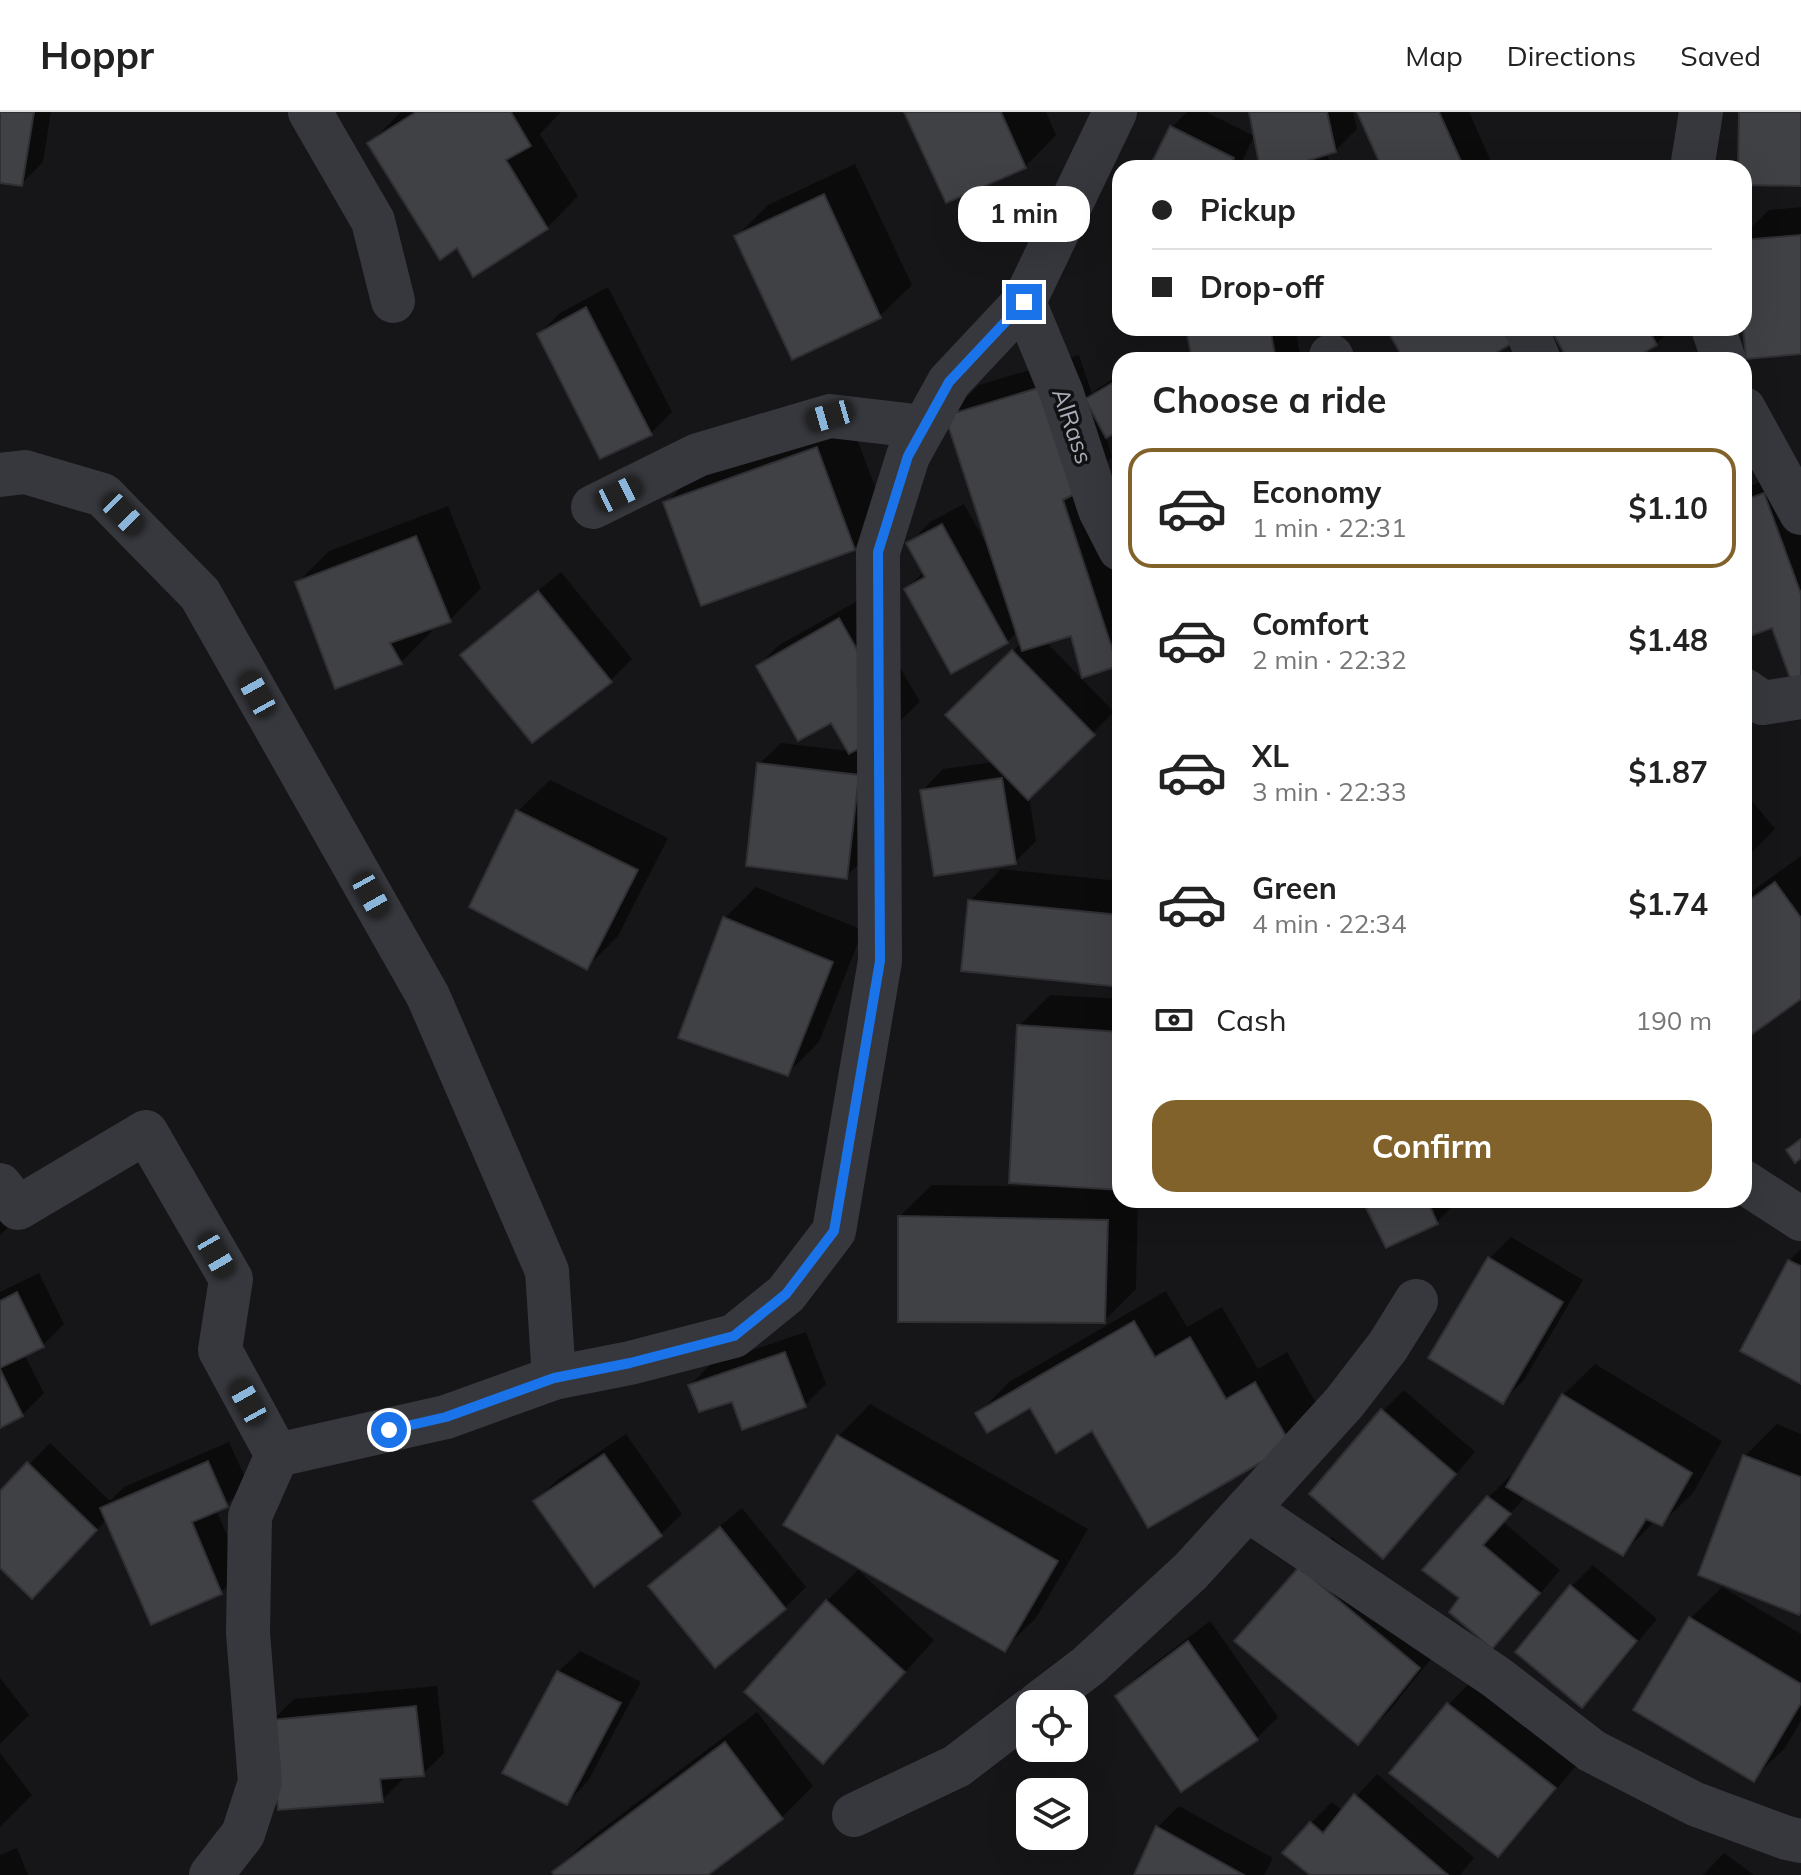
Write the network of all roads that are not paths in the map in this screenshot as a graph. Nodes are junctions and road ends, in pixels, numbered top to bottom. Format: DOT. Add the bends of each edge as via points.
graph roads {
  1 [pos="310,112"];
  2 [pos="1115,112"];
  3 [pos="1701,112"];
  4 [pos="1693,160"];
  5 [pos="393,301"];
  6 [pos="1024,302"];
  7 [pos="1752,424"];
  8 [pos="924,427"];
  9 [pos="0,475"];
  10 [pos="593,507"];
  11 [pos="1801,513"];
  12 [pos="1112,533"];
  13 [pos="1752,695"];
  14 [pos="1801,697"];
  15 [pos="0,1185"];
  16 [pos="1752,1187"];
  17 [pos="1801,1219"];
  18 [pos="1416,1301"];
  19 [pos="554,1378"];
  20 [pos="277,1455"];
  21 [pos="1247,1509"];
  22 [pos="1056,1690"];
  23 [pos="1016,1721"];
  24 [pos="854,1815"];
  25 [pos="1801,1841"];
  26 [pos="211,1875"];
  1 -- 5 [label="street" via="373,221"];
  2 -- 6 [label="street"];
  3 -- 4 [label="street"];
  6 -- 8 [label="street" via="949,382"];
  6 -- 12 [label="street, AlRass"];
  7 -- 11 [label="street"];
  8 -- 10 [label="street" via="830,416 698,455"];
  8 -- 19 [label="street" via="908,456 878,552 880,961 834,1231 786,1294 734,1336"];
  9 -- 19 [label="street" via="25,472 103,495 200,594 428,996 547,1271"];
  13 -- 14 [label="street" via="1763,703"];
  15 -- 20 [label="street" via="18,1208 146,1132 231,1279 220,1350"];
  16 -- 17 [label="street"];
  18 -- 21 [label="street" via="1344,1403"];
  19 -- 20 [label="street" via="446,1417"];
  20 -- 26 [label="street" via="250,1516 248,1633 260,1782 243,1834"];
  21 -- 22 [label="street" via="1191,1571"];
  21 -- 25 [label="street" via="1496,1677 1592,1751 1695,1804"];
  23 -- 24 [label="street" via="957,1766"];
}
